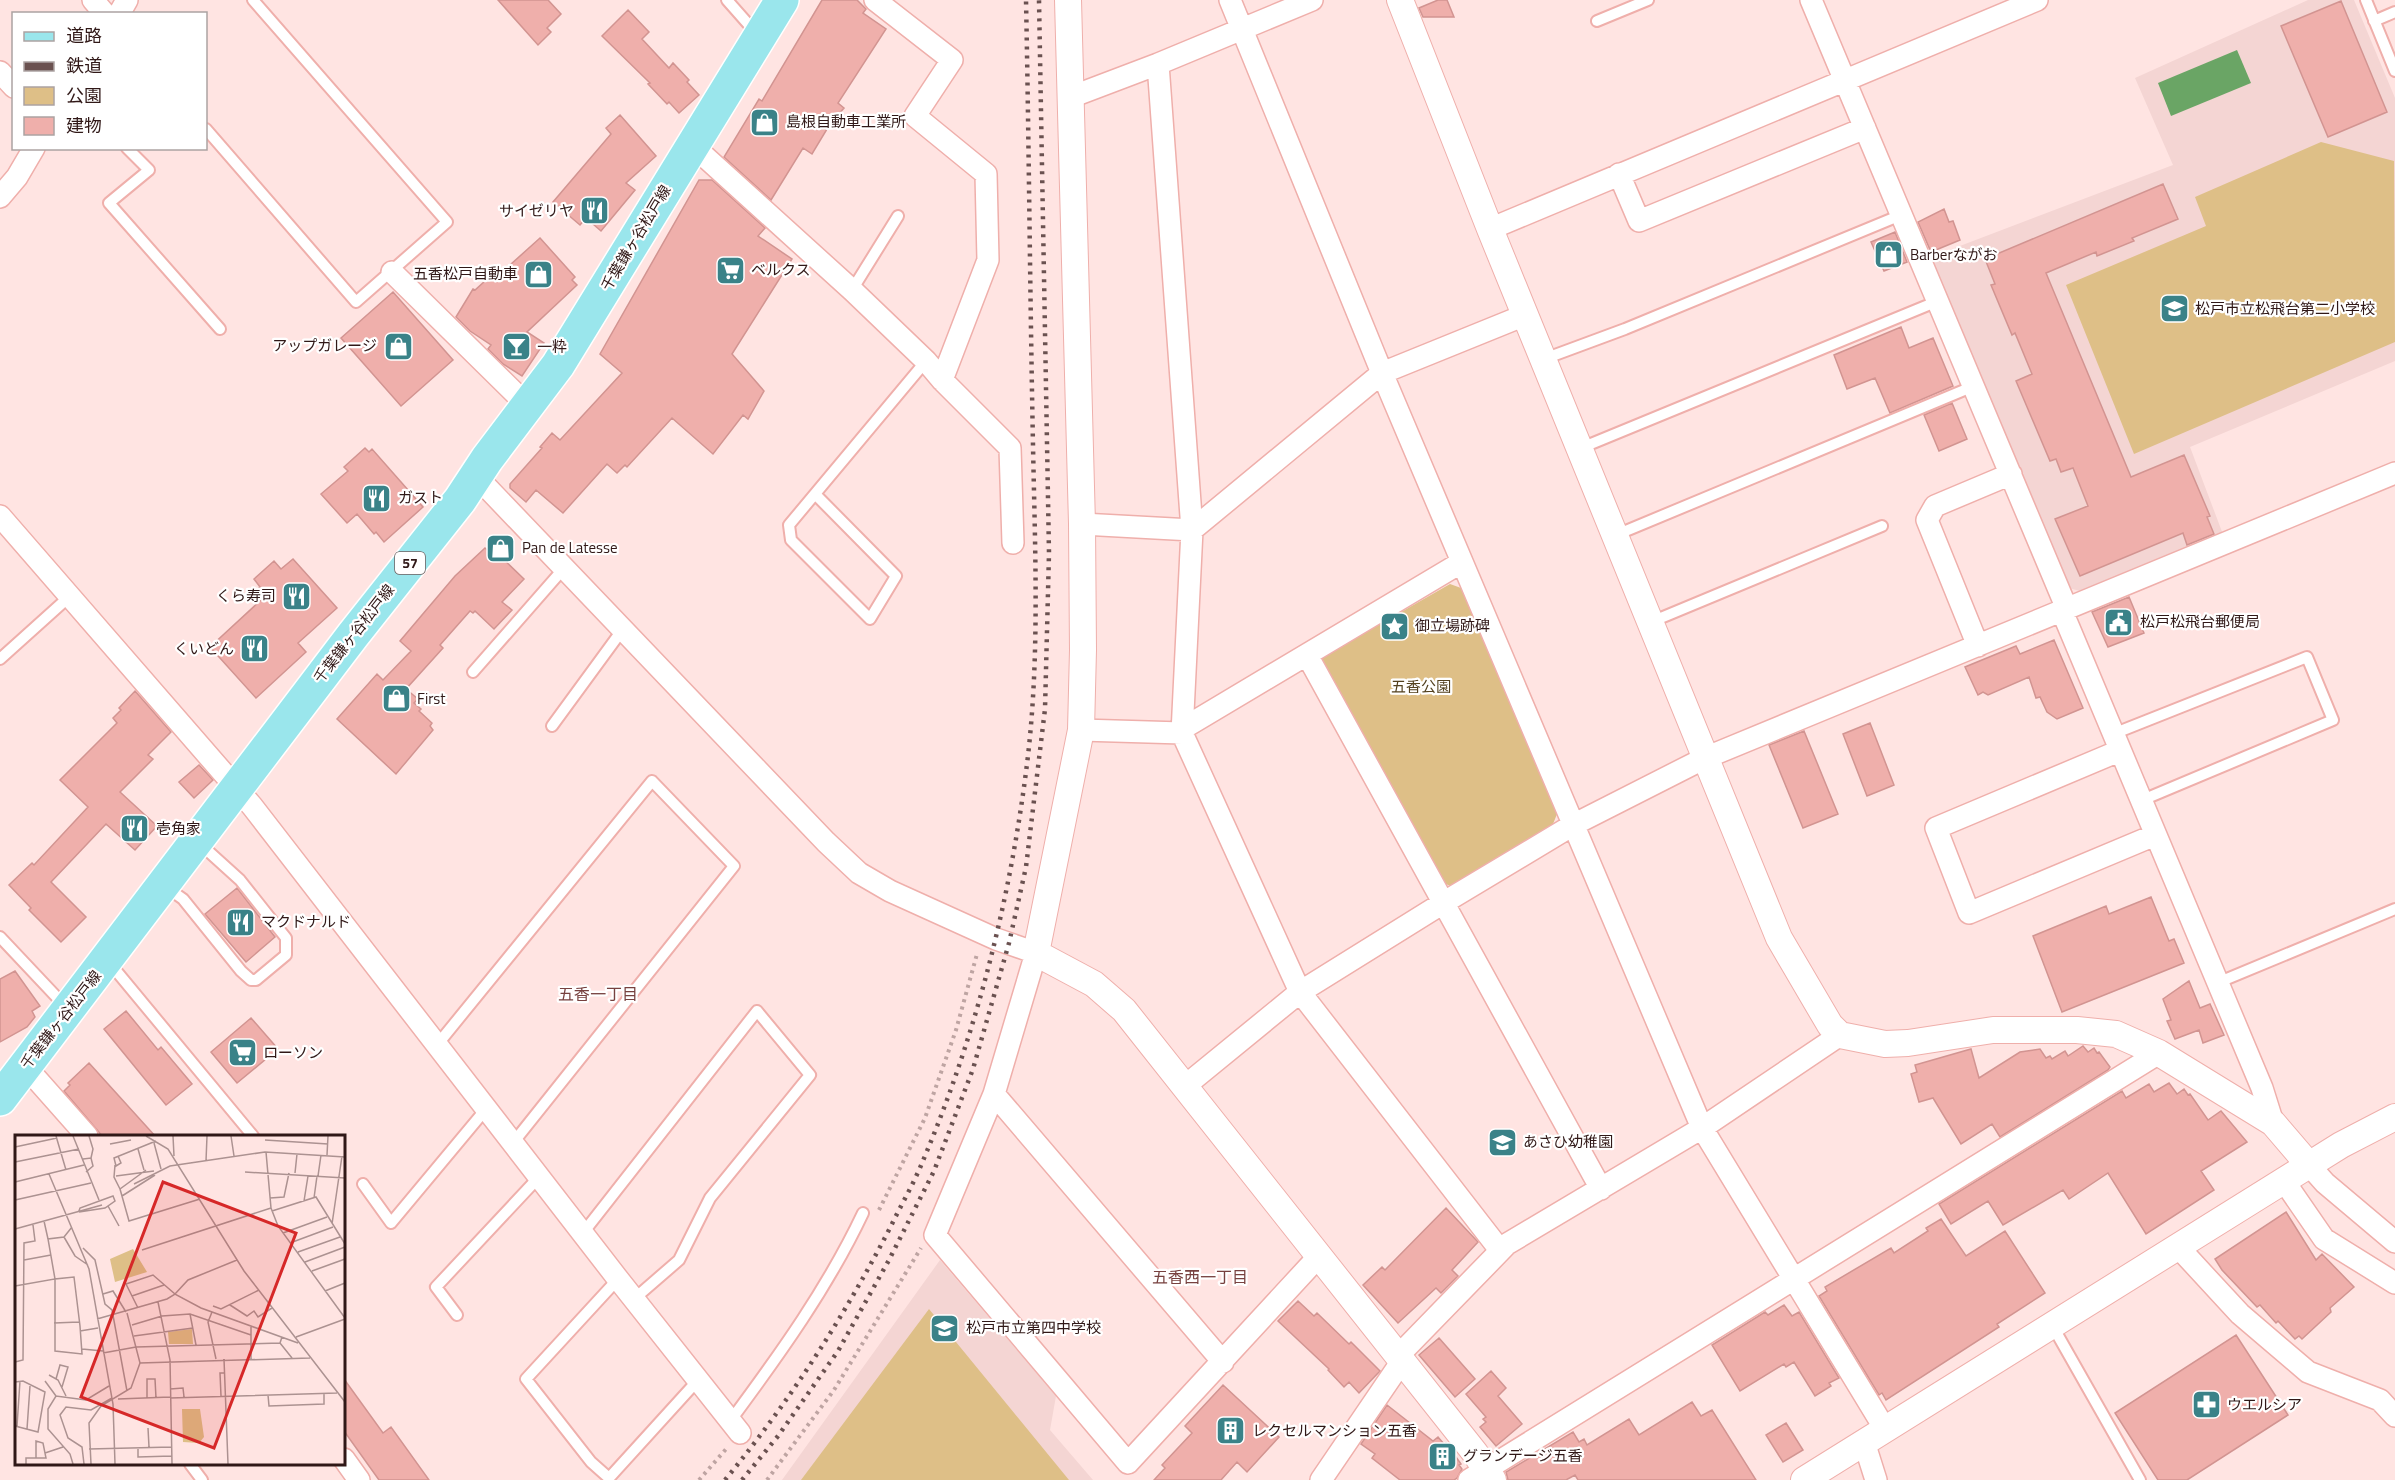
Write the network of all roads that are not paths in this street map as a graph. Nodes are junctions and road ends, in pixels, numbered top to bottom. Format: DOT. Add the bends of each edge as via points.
graph roads {
  1 [pos="93,0"];
  2 [pos="253,0"];
  3 [pos="727,0"];
  4 [pos="782,0"];
  5 [pos="875,0"];
  6 [pos="1068,0"];
  7 [pos="1230,0"];
  8 [pos="1312,0"];
  9 [pos="1401,0"];
  10 [pos="1648,0"];
  11 [pos="1811,0"];
  12 [pos="2037,0"];
  13 [pos="2366,0"];
  14 [pos="103,12"];
  15 [pos="2395,12"];
  16 [pos="1597,21"];
  17 [pos="2374,21"];
  18 [pos="1242,29"];
  19 [pos="759,37"];
  20 [pos="1158,64"];
  21 [pos="2395,71"];
  22 [pos="0,72"];
  23 [pos="1845,79"];
  24 [pos="12,85"];
  25 [pos="1071,97"];
  26 [pos="1865,128"];
  27 [pos="207,130"];
  28 [pos="692,145"];
  29 [pos="33,150"];
  30 [pos="129,150"];
  31 [pos="1619,174"];
  32 [pos="0,197"];
  33 [pos="1901,215"];
  34 [pos="898,216"];
  35 [pos="1490,229"];
  36 [pos="392,272"];
  37 [pos="852,290"];
  38 [pos="1938,301"];
  39 [pos="1526,315"];
  40 [pos="220,329"];
  41 [pos="1544,359"];
  42 [pos="926,361"];
  43 [pos="1382,373"];
  44 [pos="942,380"];
  45 [pos="1974,386"];
  46 [pos="527,405"];
  47 [pos="1581,448"];
  48 [pos="2395,473"];
  49 [pos="2011,474"];
  50 [pos="477,477"];
  51 [pos="815,494"];
  52 [pos="0,516"];
  53 [pos="1082,525"];
  54 [pos="1882,526"];
  55 [pos="1192,530"];
  56 [pos="1616,535"];
  57 [pos="1013,543"];
  58 [pos="1462,562"];
  59 [pos="565,567"];
  60 [pos="70,596"];
  61 [pos="2065,610"];
  62 [pos="1651,622"];
  63 [pos="623,629"];
  64 [pos="1978,646"];
  65 [pos="1307,655"];
  66 [pos="0,659"];
  67 [pos="473,672"];
  68 [pos="552,726"];
  69 [pos="1081,730"];
  70 [pos="1182,731"];
  71 [pos="2116,743"];
  72 [pos="1705,758"];
  73 [pos="238,788"];
  74 [pos="2140,801"];
  75 [pos="1573,825"];
  76 [pos="2155,835"];
  77 [pos="195,840"];
  78 [pos="163,885"];
  79 [pos="1443,903"];
  80 [pos="2395,909"];
  81 [pos="0,937"];
  82 [pos="1036,953"];
  83 [pos="107,960"];
  84 [pos="2217,982"];
  85 [pos="1300,992"];
  86 [pos="68,1009"];
  87 [pos="1840,1035"];
  88 [pos="437,1045"];
  89 [pos="2158,1053"];
  90 [pos="25,1066"];
  91 [pos="1185,1086"];
  92 [pos="994,1094"];
  93 [pos="0,1099"];
  94 [pos="486,1109"];
  95 [pos="2395,1117"];
  96 [pos="2273,1123"];
  97 [pos="1702,1128"];
  98 [pos="85,1135"];
  99 [pos="251,1135"];
  100 [pos="513,1143"];
  101 [pos="2309,1165"];
  102 [pos="539,1177"];
  103 [pos="2284,1181"];
  104 [pos="363,1184"];
  105 [pos="1601,1189"];
  106 [pos="863,1213"];
  107 [pos="583,1233"];
  108 [pos="2395,1242"];
  109 [pos="2179,1248"];
  110 [pos="1500,1250"];
  111 [pos="1319,1256"];
  112 [pos="618,1279"];
  113 [pos="1792,1279"];
  114 [pos="2395,1283"];
  115 [pos="634,1299"];
  116 [pos="457,1314"];
  117 [pos="2052,1325"];
  118 [pos="1400,1359"];
  119 [pos="1222,1362"];
  120 [pos="699,1379"];
  121 [pos="2395,1416"];
  122 [pos="736,1426"];
  123 [pos="1875,1436"];
  124 [pos="345,1460"];
  125 [pos="191,1465"];
  126 [pos="1483,1476"];
  127 [pos="202,1480"];
  128 [pos="359,1480"];
  129 [pos="1321,1480"];
  130 [pos="1804,1480"];
  131 [pos="1876,1480"];
  132 [pos="2140,1480"];
  1 -- 14 [label="street"];
  2 -- 36 [label="lane" via="447,222"];
  3 -- 19 [label="lane"];
  4 -- 19 [label="main road, 千葉鎌ヶ谷松戸線 / 57"];
  5 -- 44 [label="street" via="952,60 915,116 986,174 988,260"];
  6 -- 25 [label="street"];
  7 -- 18 [label="street"];
  8 -- 18 [label="street"];
  9 -- 35 [label="street"];
  10 -- 16 [label="lane"];
  11 -- 23 [label="street"];
  12 -- 23 [label="street"];
  13 -- 17 [label="lane"];
  15 -- 17 [label="lane"];
  17 -- 21 [label="lane"];
  18 -- 20 [label="street"];
  18 -- 43 [label="street"];
  19 -- 28 [label="main road, 千葉鎌ヶ谷松戸線 / 57"];
  20 -- 25 [label="street"];
  20 -- 55 [label="street"];
  22 -- 24 [label="street"];
  23 -- 26 [label="street"];
  23 -- 31 [label="street"];
  25 -- 53 [label="street"];
  26 -- 31 [label="street" via="1639,221"];
  26 -- 33 [label="street"];
  27 -- 36 [label="lane" via="356,302"];
  28 -- 37 [label="street"];
  28 -- 46 [label="main road, 千葉鎌ヶ谷松戸線 / 57" via="558,365"];
  29 -- 32 [label="street"];
  30 -- 40 [label="lane" via="149,170 109,203"];
  31 -- 35 [label="street"];
  33 -- 38 [label="street"];
  33 -- 41 [label="lane"];
  34 -- 37 [label="lane"];
  35 -- 39 [label="street"];
  36 -- 46 [label="street"];
  37 -- 42 [label="street"];
  38 -- 45 [label="street"];
  38 -- 47 [label="lane"];
  39 -- 41 [label="street"];
  39 -- 43 [label="street"];
  41 -- 47 [label="street"];
  42 -- 44 [label="street"];
  42 -- 51 [label="lane"];
  43 -- 55 [label="street"];
  43 -- 58 [label="street"];
  44 -- 57 [label="street" via="1010,448"];
  45 -- 49 [label="street"];
  45 -- 56 [label="lane"];
  46 -- 50 [label="main road, 千葉鎌ヶ谷松戸線 / 57"];
  47 -- 56 [label="street"];
  48 -- 61 [label="street"];
  49 -- 61 [label="street"];
  49 -- 64 [label="street" via="1935,506 1927,520"];
  50 -- 59 [label="street"];
  50 -- 73 [label="main road, 千葉鎌ヶ谷松戸線 / 57"];
  51 -- 51 [label="lane" via="789,525 791,540 870,620 896,576"];
  52 -- 60 [label="street"];
  53 -- 55 [label="street"];
  53 -- 69 [label="street"];
  54 -- 62 [label="lane"];
  55 -- 70 [label="street"];
  56 -- 62 [label="street"];
  58 -- 65 [label="street"];
  58 -- 75 [label="street"];
  59 -- 63 [label="street"];
  59 -- 67 [label="lane"];
  60 -- 66 [label="lane"];
  60 -- 73 [label="street"];
  61 -- 64 [label="street"];
  61 -- 71 [label="street"];
  62 -- 72 [label="street"];
  63 -- 68 [label="lane"];
  63 -- 82 [label="street" via="859,873 973,929"];
  64 -- 72 [label="street"];
  65 -- 70 [label="street"];
  65 -- 79 [label="street"];
  69 -- 70 [label="street"];
  69 -- 82 [label="street"];
  70 -- 85 [label="street"];
  71 -- 74 [label="street"];
  71 -- 74 [label="lane" via="2307,657 2333,720"];
  71 -- 76 [label="street" via="1936,828 1969,913"];
  72 -- 75 [label="street"];
  72 -- 87 [label="street" via="1779,938 1830,1025"];
  73 -- 77 [label="main road, 千葉鎌ヶ谷松戸線 / 57"];
  73 -- 88 [label="street"];
  74 -- 76 [label="street"];
  75 -- 79 [label="street"];
  75 -- 97 [label="street"];
  76 -- 84 [label="street"];
  77 -- 78 [label="main road, 千葉鎌ヶ谷松戸線 / 57"];
  77 -- 78 [label="lane" via="240,880 286,938 286,955 251,980 183,899"];
  78 -- 83 [label="main road, 千葉鎌ヶ谷松戸線 / 57"];
  79 -- 85 [label="street"];
  79 -- 105 [label="street"];
  80 -- 84 [label="lane"];
  81 -- 86 [label="lane"];
  82 -- 91 [label="street" via="1110,996"];
  82 -- 92 [label="street"];
  83 -- 86 [label="main road, 千葉鎌ヶ谷松戸線 / 57"];
  83 -- 99 [label="lane"];
  84 -- 96 [label="street"];
  85 -- 91 [label="street"];
  85 -- 110 [label="street"];
  86 -- 90 [label="main road, 千葉鎌ヶ谷松戸線 / 57"];
  87 -- 89 [label="street" via="1885,1044 1993,1030 2077,1030 2116,1035"];
  87 -- 97 [label="street"];
  88 -- 94 [label="street"];
  88 -- 100 [label="lane" via="652,781 734,866"];
  89 -- 96 [label="street"];
  89 -- 113 [label="street"];
  90 -- 93 [label="main road, 千葉鎌ヶ谷松戸線 / 57"];
  90 -- 98 [label="street"];
  91 -- 111 [label="street"];
  92 -- 119 [label="street"];
  92 -- 119 [label="street" via="935,1235 1128,1463"];
  94 -- 100 [label="street"];
  94 -- 104 [label="lane" via="391,1223"];
  95 -- 101 [label="street"];
  96 -- 101 [label="street"];
  97 -- 105 [label="street"];
  97 -- 113 [label="street"];
  100 -- 102 [label="street"];
  101 -- 103 [label="street"];
  101 -- 108 [label="street"];
  102 -- 107 [label="street"];
  102 -- 116 [label="lane" via="436,1287"];
  103 -- 109 [label="street"];
  103 -- 114 [label="street" via="2324,1239"];
  105 -- 110 [label="street"];
  106 -- 122 [label="lane" via="842,1258"];
  107 -- 112 [label="street"];
  107 -- 115 [label="lane" via="757,1011 810,1075 710,1198 679,1260"];
  109 -- 117 [label="street"];
  109 -- 121 [label="street" via="2240,1314 2308,1372 2380,1400"];
  110 -- 118 [label="street"];
  111 -- 118 [label="street"];
  111 -- 119 [label="street"];
  112 -- 115 [label="street"];
  112 -- 120 [label="lane" via="526,1379 591,1462 609,1478"];
  113 -- 123 [label="street"];
  113 -- 126 [label="street"];
  115 -- 120 [label="street"];
  117 -- 123 [label="street"];
  117 -- 132 [label="lane"];
  118 -- 126 [label="street"];
  118 -- 129 [label="street"];
  120 -- 122 [label="street"];
  123 -- 130 [label="street"];
  123 -- 131 [label="street"];
  124 -- 128 [label="street"];
  125 -- 127 [label="lane"];
}
